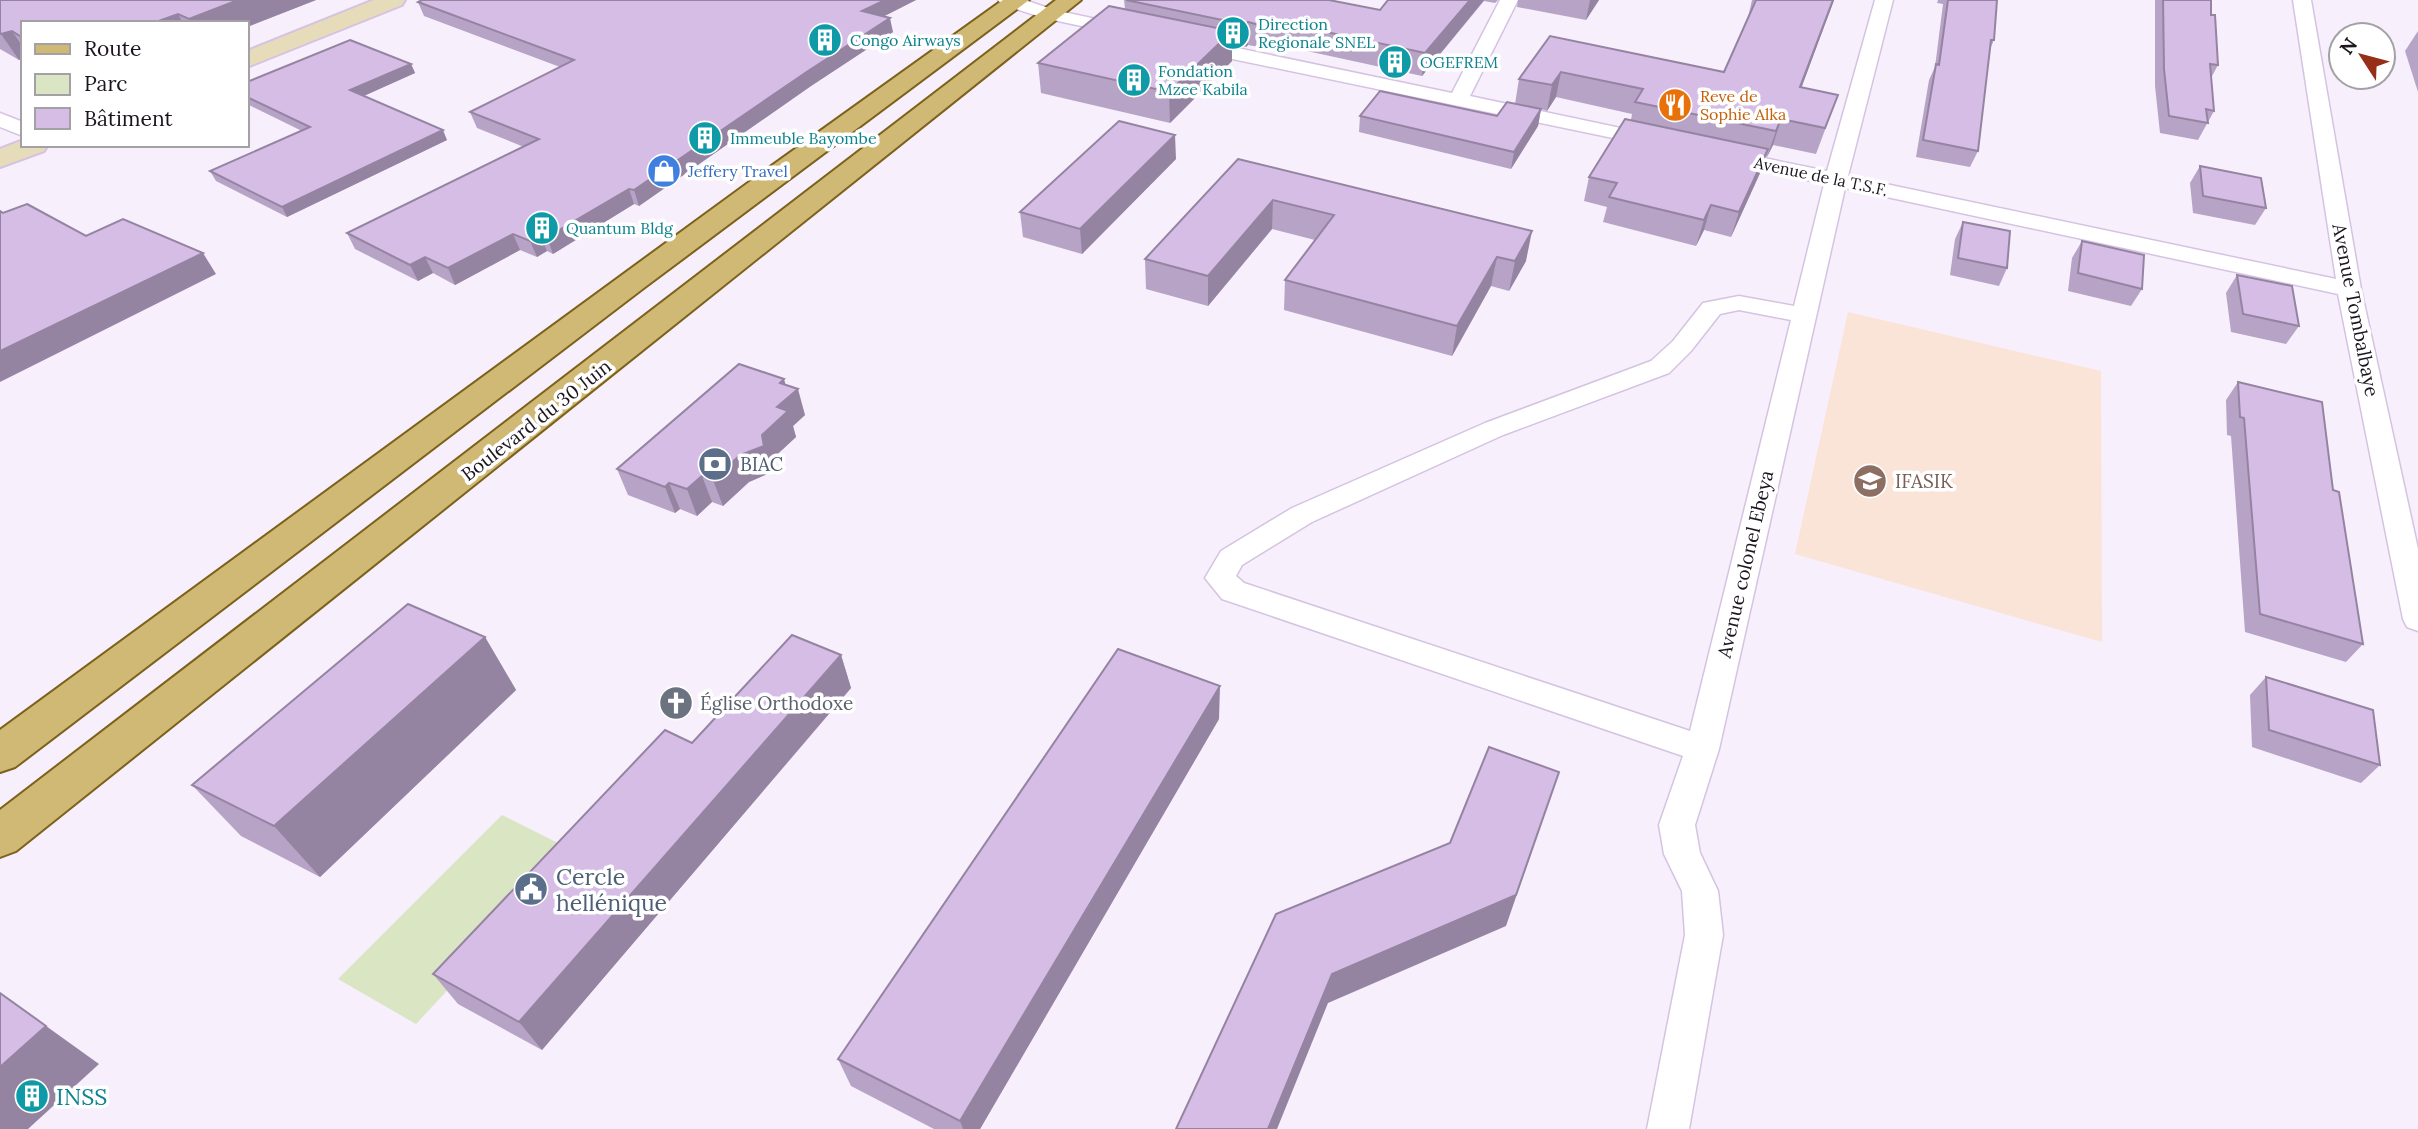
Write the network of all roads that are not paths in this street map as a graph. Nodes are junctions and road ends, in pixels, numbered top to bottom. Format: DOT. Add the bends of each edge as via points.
graph roads {
  1 [pos="394,0"];
  2 [pos="1509,0"];
  3 [pos="1884,0"];
  4 [pos="2302,0"];
  5 [pos="1013,1"];
  6 [pos="1060,7"];
  7 [pos="1153,36"];
  8 [pos="1179,42"];
  9 [pos="248,60"];
  10 [pos="1458,100"];
  11 [pos="0,119"];
  12 [pos="21,129"];
  13 [pos="1674,145"];
  14 [pos="30,147"];
  15 [pos="1701,151"];
  16 [pos="0,159"];
  17 [pos="1836,179"];
  18 [pos="2349,289"];
  19 [pos="1804,315"];
  20 [pos="2415,590"];
  21 [pos="2418,619"];
  22 [pos="1702,748"];
  23 [pos="0,754"];
  24 [pos="0,837"];
  25 [pos="1668,1129"];
  1 -- 9 [label="main road"];
  2 -- 10 [label="street"];
  3 -- 17 [label="street, Avenue colonel Ebeya"];
  4 -- 18 [label="street, Avenue Tombalbaye"];
  5 -- 6 [label="street"];
  5 -- 23 [label="main road"];
  6 -- 7 [label="street"];
  6 -- 24 [label="main road, Boulevard du 30 Juin"];
  8 -- 10 [label="street"];
  10 -- 13 [label="street"];
  11 -- 12 [label="street"];
  14 -- 16 [label="main road"];
  15 -- 17 [label="street, Avenue de la T.S.F."];
  17 -- 18 [label="street, Avenue de la T.S.F."];
  17 -- 19 [label="street, Avenue colonel Ebeya"];
  18 -- 20 [label="street, Avenue Tombalbaye"];
  19 -- 22 [label="street, Avenue colonel Ebeya"];
  19 -- 22 [label="street" via="1739,303 1712,308 1660,367 1494,429 1302,515 1231,558 1220,578 1233,591"];
  20 -- 21 [label="street, Avenue Tombalbaye"];
  22 -- 25 [label="street, Avenue colonel Ebeya" via="1677,825 1682,854 1700,891 1704,935"];
}
